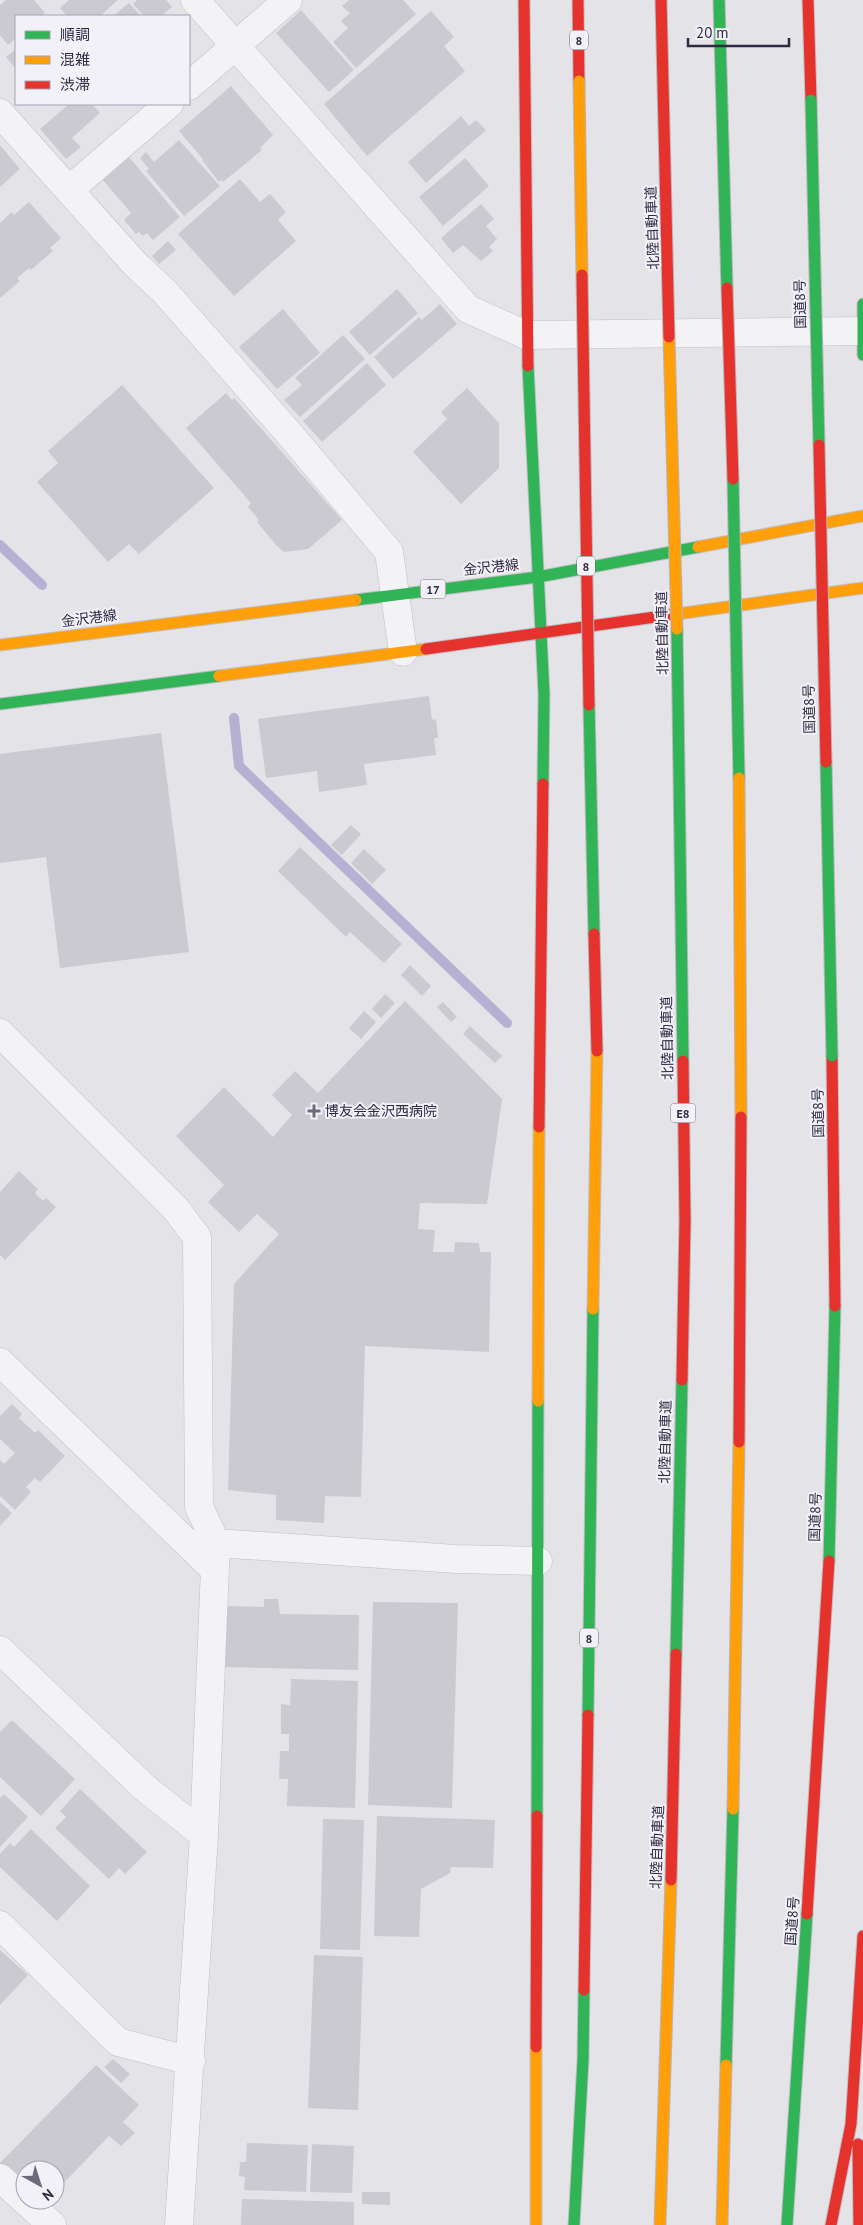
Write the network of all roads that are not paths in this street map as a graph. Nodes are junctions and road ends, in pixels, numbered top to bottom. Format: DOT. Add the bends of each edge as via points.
graph roads {
  1 [pos="195,0"];
  2 [pos="288,0"];
  3 [pos="524,0"];
  4 [pos="578,0"];
  5 [pos="661,0"];
  6 [pos="719,0"];
  7 [pos="808,0"];
  8 [pos="237,45"];
  9 [pos="190,85"];
  10 [pos="168,105"];
  11 [pos="0,113"];
  12 [pos="69,190"];
  13 [pos="863,304"];
  14 [pos="526,335"];
  15 [pos="863,343"];
  16 [pos="863,516"];
  17 [pos="538,577"];
  18 [pos="863,588"];
  19 [pos="395,594"];
  20 [pos="542,632"];
  21 [pos="0,645"];
  22 [pos="403,652"];
  23 [pos="0,704"];
  24 [pos="0,1033"];
  25 [pos="0,1362"];
  26 [pos="216,1543"];
  27 [pos="538,1561"];
  28 [pos="215,1570"];
  29 [pos="0,1650"];
  30 [pos="204,1835"];
  31 [pos="0,1925"];
  32 [pos="863,1936"];
  33 [pos="856,2033"];
  34 [pos="191,2061"];
  35 [pos="0,2178"];
  36 [pos="52,2225"];
  37 [pos="179,2225"];
  38 [pos="536,2225"];
  39 [pos="574,2225"];
  40 [pos="660,2225"];
  41 [pos="722,2225"];
  42 [pos="787,2225"];
  43 [pos="831,2225"];
  44 [pos="859,2225"];
  1 -- 8 [label="street"];
  2 -- 8 [label="street"];
  3 -- 14 [label="main road"];
  4 -- 39 [label="main road, 8, bridge" via="597,1051 583,2060"];
  5 -- 40 [label="main road, 北陸自動車道 / E8, bridge" via="678,674 684,1221 674,1797"];
  6 -- 41 [label="main road, bridge" via="738,672 742,1230"];
  7 -- 42 [label="main road, 国道8号, bridge" via="836,1352 828,1585"];
  8 -- 9 [label="street"];
  8 -- 14 [label="street" via="468,309"];
  10 -- 12 [label="street"];
  11 -- 12 [label="street"];
  12 -- 19 [label="street" via="135,264 165,292 389,552"];
  13 -- 15 [label="main road"];
  14 -- 15 [label="street"];
  14 -- 17 [label="main road"];
  16 -- 17 [label="main road, 金沢港線 / 17"];
  17 -- 19 [label="main road, 金沢港線 / 17"];
  17 -- 20 [label="main road"];
  18 -- 20 [label="main road"];
  19 -- 21 [label="main road, 金沢港線 / 17"];
  19 -- 22 [label="street"];
  20 -- 22 [label="main road"];
  20 -- 27 [label="main road"];
  22 -- 23 [label="main road"];
  24 -- 26 [label="street" via="175,1208 197,1238 199,1507"];
  25 -- 28 [label="street"];
  26 -- 27 [label="street" via="456,1560"];
  26 -- 28 [label="street"];
  27 -- 38 [label="main road"];
  28 -- 30 [label="street"];
  29 -- 30 [label="street" via="145,1788"];
  30 -- 34 [label="street"];
  31 -- 34 [label="street" via="118,2042"];
  32 -- 33 [label="main road"];
  33 -- 43 [label="main road" via="851,2124"];
  33 -- 44 [label="main road"];
  34 -- 37 [label="street"];
  35 -- 36 [label="street"];
}
